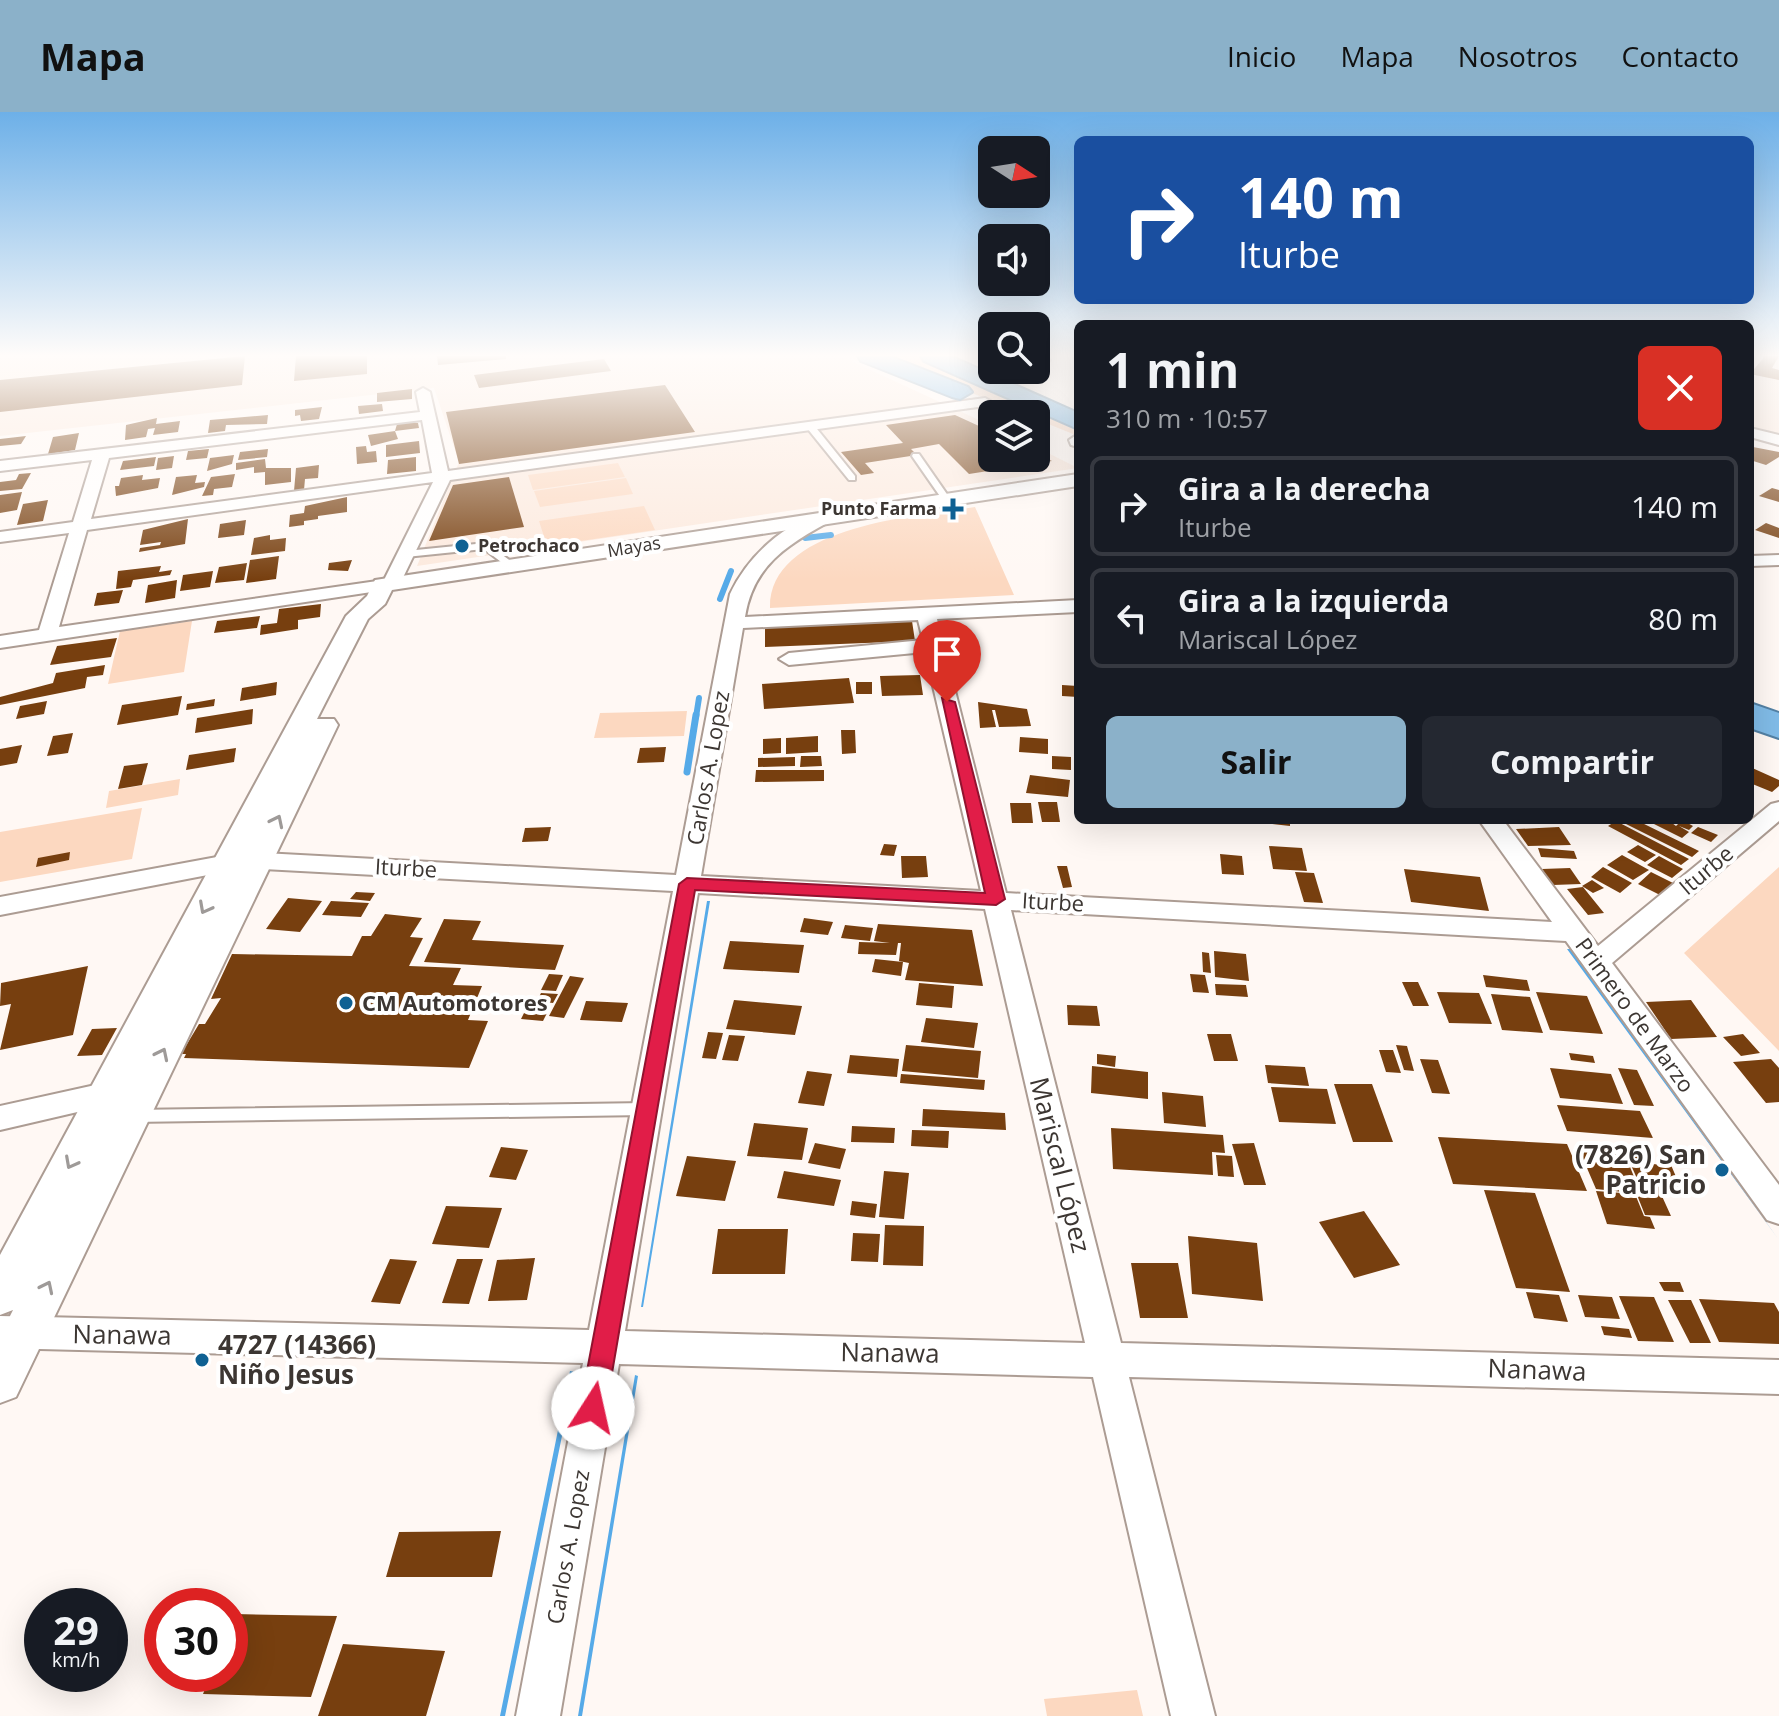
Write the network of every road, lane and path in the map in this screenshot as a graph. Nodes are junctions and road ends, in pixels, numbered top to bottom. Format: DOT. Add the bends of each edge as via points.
graph roads {
  1 [pos="295,431"];
  2 [pos="431,431"];
  3 [pos="774,431"];
  4 [pos="814,431"];
  5 [pos="1054,431"];
  6 [pos="1754,433"];
  7 [pos="1074,439"];
  8 [pos="1779,440"];
  9 [pos="102,454"];
  10 [pos="916,456"];
  11 [pos="0,466"];
  12 [pos="440,476"];
  13 [pos="852,478"];
  14 [pos="1074,481"];
  15 [pos="947,500"];
  16 [pos="821,519"];
  17 [pos="80,526"];
  18 [pos="0,537"];
  19 [pos="406,554"];
  20 [pos="1779,560"];
  21 [pos="1754,561"];
  22 [pos="512,566"];
  23 [pos="384,589"];
  24 [pos="1074,606"];
  25 [pos="926,613"];
  26 [pos="734,623"];
  27 [pos="47,635"];
  28 [pos="0,642"];
  29 [pos="934,645"];
  30 [pos="789,659"];
  31 [pos="1754,716"];
  32 [pos="1779,727"];
  33 [pos="1779,809"];
  34 [pos="1494,824"];
  35 [pos="243,861"];
  36 [pos="687,884"];
  37 [pos="996,899"];
  38 [pos="0,906"];
  39 [pos="1574,932"];
  40 [pos="1596,962"];
  41 [pos="120,1104"];
  42 [pos="647,1109"];
  43 [pos="0,1118"];
  44 [pos="1779,1210"];
  45 [pos="0,1296"];
  46 [pos="12,1332"];
  47 [pos="604,1347"];
  48 [pos="1106,1357"];
  49 [pos="1779,1377"];
  50 [pos="0,1382"];
  51 [pos="538,1716"];
  52 [pos="1193,1716"];
  1 -- 9 [label="street"];
  2 -- 12 [label="street"];
  3 -- 12 [label="street"];
  4 -- 13 [label="lane"];
  5 -- 7 [label="highway"];
  6 -- 8 [label="street"];
  9 -- 11 [label="street"];
  9 -- 17 [label="street"];
  10 -- 15 [label="lane"];
  12 -- 17 [label="street"];
  12 -- 19 [label="street"];
  14 -- 15 [label="street, Mayas"];
  15 -- 16 [label="street, Mayas" via="882,504"];
  16 -- 22 [label="street, Mayas" via="780,519"];
  16 -- 26 [label="street, Carlos A. Lopez" via="777,544 752,566"];
  17 -- 18 [label="street"];
  17 -- 27 [label="street"];
  19 -- 22 [label="lane" via="486,546"];
  19 -- 23 [label="street"];
  20 -- 21 [label="street"];
  22 -- 23 [label="street, Mayas"];
  23 -- 27 [label="street, Mayas"];
  23 -- 35 [label="street" via="380,614"];
  24 -- 25 [label="street"];
  25 -- 26 [label="street"];
  25 -- 29 [label="street, Mariscal López"];
  26 -- 36 [label="street, Carlos A. Lopez"];
  27 -- 28 [label="street, Mayas"];
  29 -- 30 [label="street"];
  29 -- 37 [label="street, Mariscal López"];
  31 -- 32 [label="highway"];
  33 -- 40 [label="street, Iturbe"];
  34 -- 39 [label="street, Primero de Marzo"];
  35 -- 36 [label="street, Iturbe"];
  35 -- 38 [label="street, Iturbe"];
  35 -- 41 [label="street"];
  36 -- 37 [label="street, Iturbe"];
  36 -- 42 [label="street, Carlos A. Lopez"];
  37 -- 39 [label="street, Iturbe"];
  37 -- 48 [label="street, Mariscal López"];
  39 -- 40 [label="street, Primero de Marzo"];
  40 -- 44 [label="street, Primero de Marzo"];
  41 -- 42 [label="lane"];
  41 -- 43 [label="street"];
  41 -- 45 [label="street, one-way"];
  46 -- 41 [label="street, one-way"];
  42 -- 47 [label="street, Carlos A. Lopez"];
  46 -- 47 [label="street, Nanawa"];
  46 -- 50 [label="street"];
  47 -- 48 [label="street, Nanawa"];
  47 -- 51 [label="street, Carlos A. Lopez"];
  48 -- 49 [label="street, Nanawa"];
  48 -- 52 [label="street, Mariscal López"];
}
